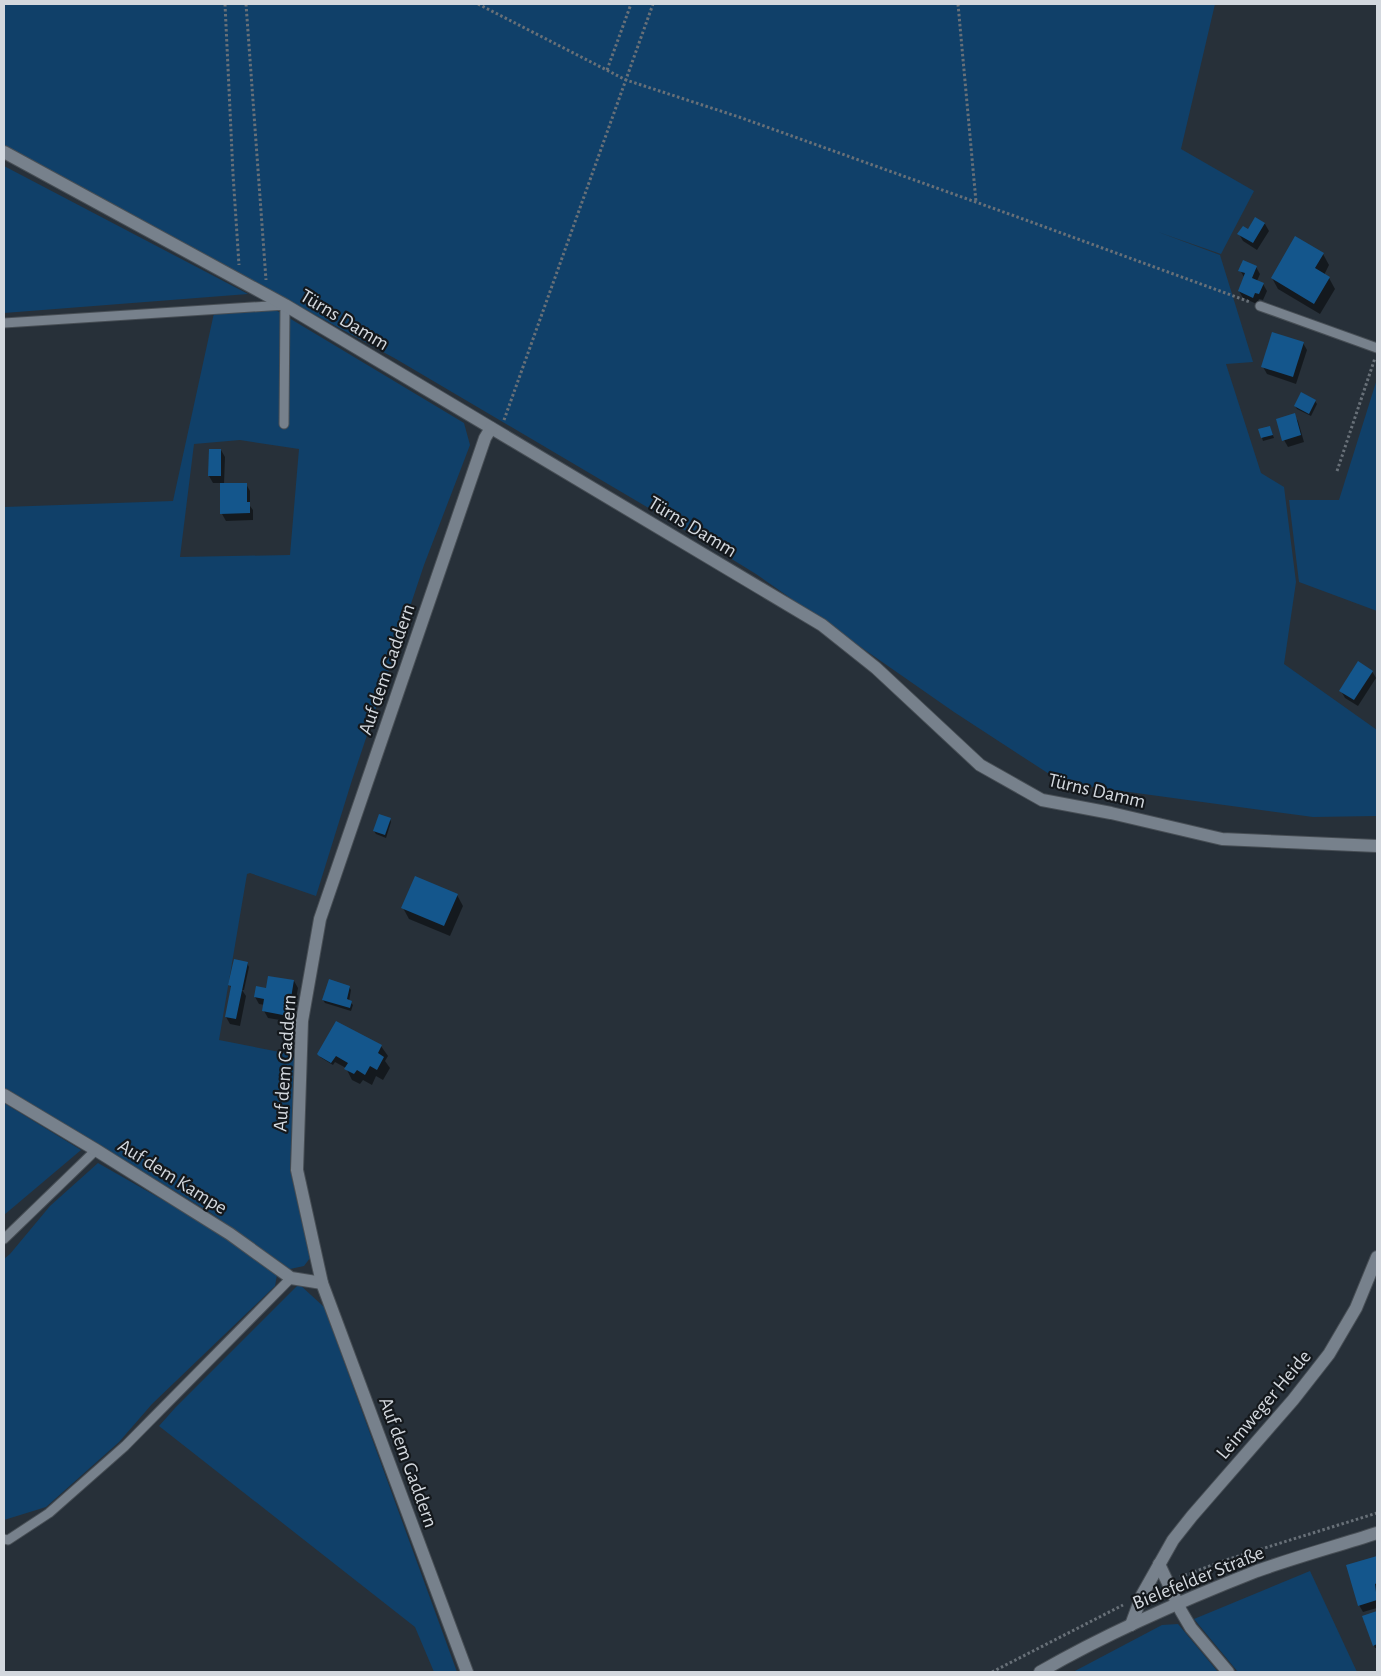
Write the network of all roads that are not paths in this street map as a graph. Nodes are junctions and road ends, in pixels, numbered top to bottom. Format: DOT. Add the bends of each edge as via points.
graph roads {
  1 [pos="4,152"];
  2 [pos="285,305"];
  3 [pos="1260,306"];
  4 [pos="4,323"];
  5 [pos="1377,349"];
  6 [pos="284,424"];
  7 [pos="495,431"];
  8 [pos="1377,846"];
  9 [pos="4,1096"];
  10 [pos="96,1150"];
  11 [pos="4,1239"];
  12 [pos="1377,1257"];
  13 [pos="291,1278"];
  14 [pos="322,1283"];
  15 [pos="1377,1534"];
  16 [pos="5,1541"];
  17 [pos="1160,1564"];
  18 [pos="1178,1603"];
  19 [pos="1131,1625"];
  20 [pos="467,1672"];
  21 [pos="1040,1672"];
  22 [pos="1228,1672"];
  1 -- 2 [label="street, Türns Damm"];
  2 -- 4 [label="lane"];
  2 -- 6 [label="lane"];
  2 -- 7 [label="street, Türns Damm"];
  3 -- 5 [label="lane"];
  7 -- 8 [label="street, Türns Damm" via="822,625 876,668 980,765 1042,800 1222,838"];
  7 -- 14 [label="street, Auf dem Gaddern" via="485,438 320,919 302,1022 297,1170"];
  9 -- 10 [label="street, Auf dem Kampe"];
  10 -- 11 [label="lane"];
  10 -- 13 [label="street, Auf dem Kampe" via="230,1234"];
  12 -- 17 [label="street, Leimweger Heide" via="1356,1308 1328,1354 1293,1400 1192,1516"];
  13 -- 14 [label="street, Auf dem Kampe"];
  13 -- 16 [label="lane" via="125,1446 49,1513"];
  14 -- 20 [label="street, Auf dem Gaddern"];
  15 -- 18 [label="street, Bielefelder Straße" via="1259,1571"];
  17 -- 18 [label="street"];
  17 -- 19 [label="street, Leimweger Heide" via="1142,1595"];
  18 -- 19 [label="street, Bielefelder Straße"];
  18 -- 22 [label="street" via="1191,1628"];
  19 -- 21 [label="street, Bielefelder Straße"];
}
